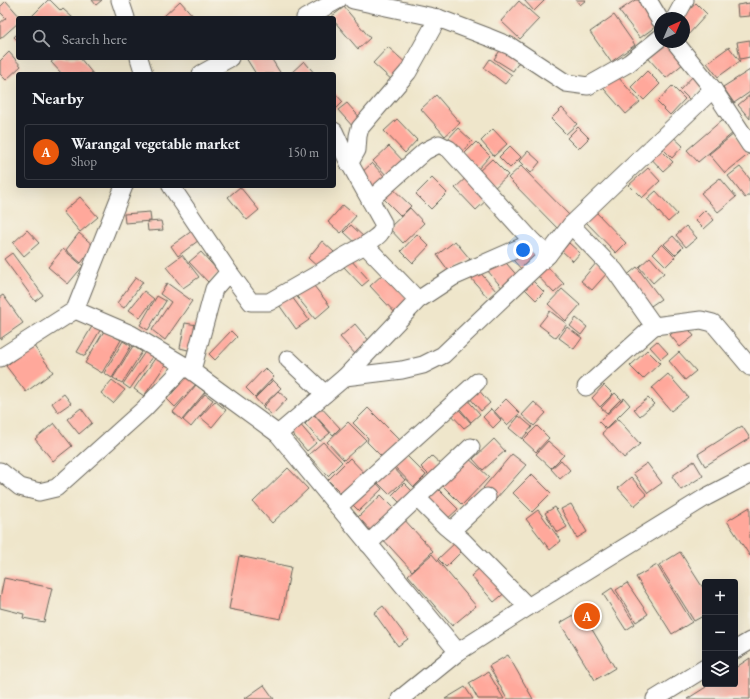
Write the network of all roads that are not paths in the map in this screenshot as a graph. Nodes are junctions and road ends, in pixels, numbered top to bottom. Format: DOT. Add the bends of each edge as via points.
graph roads {
  1 [pos="120,0"];
  2 [pos="338,0"];
  3 [pos="648,0"];
  4 [pos="685,0"];
  5 [pos="360,1"];
  6 [pos="655,12"];
  7 [pos="678,12"];
  8 [pos="125,16"];
  9 [pos="309,16"];
  10 [pos="438,18"];
  11 [pos="654,43"];
  12 [pos="680,48"];
  13 [pos="140,60"];
  14 [pos="226,60"];
  15 [pos="143,72"];
  16 [pos="205,72"];
  17 [pos="713,89"];
  18 [pos="336,137"];
  19 [pos="750,145"];
  20 [pos="343,159"];
  21 [pos="123,188"];
  22 [pos="172,188"];
  23 [pos="370,200"];
  24 [pos="571,226"];
  25 [pos="533,242"];
  26 [pos="365,245"];
  27 [pos="548,255"];
  28 [pos="229,272"];
  29 [pos="418,300"];
  30 [pos="76,310"];
  31 [pos="654,326"];
  32 [pos="0,358"];
  33 [pos="288,360"];
  34 [pos="750,367"];
  35 [pos="188,368"];
  36 [pos="345,377"];
  37 [pos="477,382"];
  38 [pos="586,387"];
  39 [pos="324,394"];
  40 [pos="278,434"];
  41 [pos="470,447"];
  42 [pos="0,471"];
  43 [pos="750,474"];
  44 [pos="487,497"];
  45 [pos="417,498"];
  46 [pos="338,507"];
  47 [pos="451,531"];
  48 [pos="368,544"];
  49 [pos="528,607"];
  50 [pos="750,641"];
  51 [pos="738,648"];
  52 [pos="458,652"];
  53 [pos="702,670"];
  54 [pos="400,699"];
  55 [pos="655,699"];
  1 -- 8 [label="street"];
  2 -- 9 [label="street"];
  3 -- 6 [label="street"];
  4 -- 7 [label="street"];
  5 -- 10 [label="street"];
  10 -- 11 [label="street" via="510,46 566,83 588,86 629,63"];
  10 -- 20 [label="street" via="408,72 360,128 357,150"];
  12 -- 17 [label="street"];
  13 -- 15 [label="street"];
  14 -- 16 [label="street"];
  17 -- 19 [label="street"];
  17 -- 24 [label="street"];
  18 -- 20 [label="street"];
  20 -- 23 [label="street"];
  21 -- 30 [label="street"];
  22 -- 28 [label="street"];
  23 -- 25 [label="street" via="425,151 439,144 454,154"];
  23 -- 26 [label="street" via="384,228 381,234"];
  24 -- 27 [label="street"];
  24 -- 31 [label="street" via="615,271"];
  25 -- 27 [label="street"];
  25 -- 29 [label="street" via="453,276"];
  26 -- 28 [label="street" via="269,302 251,302"];
  26 -- 29 [label="street"];
  27 -- 36 [label="street" via="443,355 423,365 402,370"];
  28 -- 35 [label="street" via="214,290"];
  29 -- 36 [label="street"];
  30 -- 32 [label="street"];
  30 -- 35 [label="street" via="131,334"];
  31 -- 34 [label="street" via="701,320 713,323"];
  31 -- 38 [label="street"];
  33 -- 39 [label="street"];
  35 -- 40 [label="street"];
  35 -- 42 [label="street" via="56,488 39,492 20,487"];
  36 -- 39 [label="street"];
  37 -- 46 [label="street"];
  39 -- 40 [label="street"];
  40 -- 46 [label="street"];
  41 -- 45 [label="street"];
  43 -- 49 [label="street" via="706,498"];
  44 -- 47 [label="street"];
  45 -- 47 [label="street"];
  45 -- 48 [label="street"];
  46 -- 48 [label="street"];
  47 -- 49 [label="street"];
  48 -- 52 [label="street"];
  49 -- 52 [label="street"];
  50 -- 51 [label="street"];
  52 -- 54 [label="street"];
  53 -- 55 [label="street"];
}
